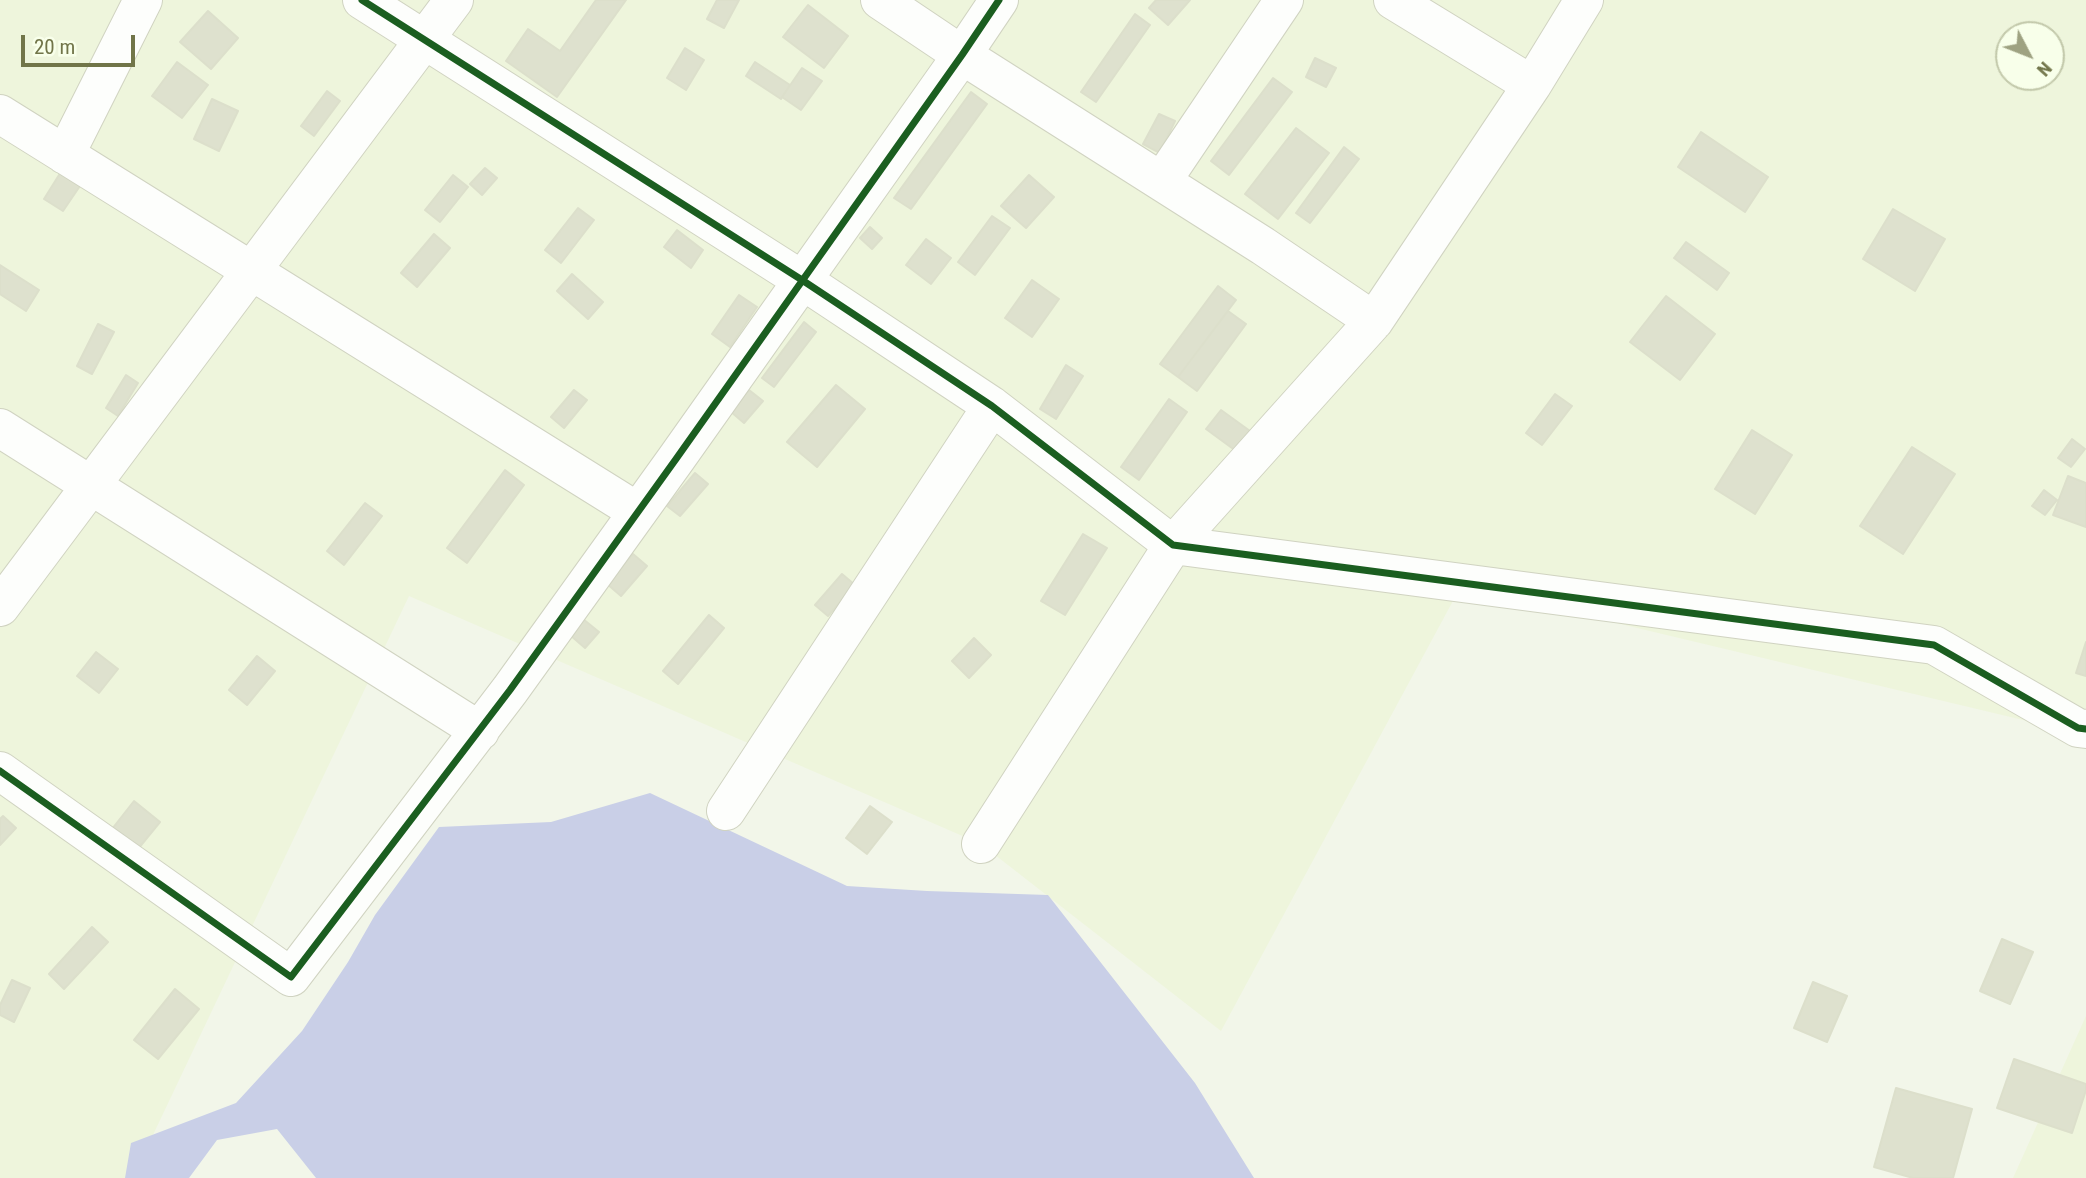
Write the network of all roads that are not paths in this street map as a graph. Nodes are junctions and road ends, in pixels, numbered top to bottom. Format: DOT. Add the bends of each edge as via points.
graph roads {
  1 [pos="143,0"];
  2 [pos="362,0"];
  3 [pos="454,0"];
  4 [pos="880,0"];
  5 [pos="999,0"];
  6 [pos="1284,0"];
  7 [pos="1393,0"];
  8 [pos="1584,0"];
  9 [pos="424,39"];
  10 [pos="962,55"];
  11 [pos="1532,85"];
  12 [pos="0,114"];
  13 [pos="65,155"];
  14 [pos="1162,181"];
  15 [pos="251,270"];
  16 [pos="802,280"];
  17 [pos="1374,321"];
  18 [pos="992,406"];
  19 [pos="0,428"];
  20 [pos="91,485"];
  21 [pos="638,512"];
  22 [pos="1173,545"];
  23 [pos="0,607"];
  24 [pos="2086,729"];
  25 [pos="480,731"];
  26 [pos="0,771"];
  27 [pos="726,811"];
  28 [pos="981,844"];
  1 -- 13 [label="street"];
  2 -- 9 [label="street"];
  3 -- 9 [label="street"];
  4 -- 10 [label="street"];
  5 -- 10 [label="street"];
  6 -- 14 [label="street"];
  7 -- 11 [label="street"];
  8 -- 11 [label="street"];
  9 -- 15 [label="street"];
  9 -- 16 [label="street"];
  10 -- 14 [label="street"];
  10 -- 16 [label="street"];
  11 -- 17 [label="street"];
  12 -- 13 [label="street"];
  13 -- 15 [label="street"];
  14 -- 17 [label="street"];
  15 -- 20 [label="street"];
  15 -- 21 [label="street"];
  16 -- 18 [label="street"];
  16 -- 21 [label="street"];
  17 -- 22 [label="street"];
  18 -- 22 [label="street"];
  18 -- 27 [label="street"];
  19 -- 20 [label="street"];
  20 -- 23 [label="street"];
  20 -- 25 [label="street"];
  21 -- 25 [label="street"];
  22 -- 24 [label="street" via="1934,645"];
  22 -- 28 [label="street"];
  25 -- 26 [label="street" via="291,977"];
}
